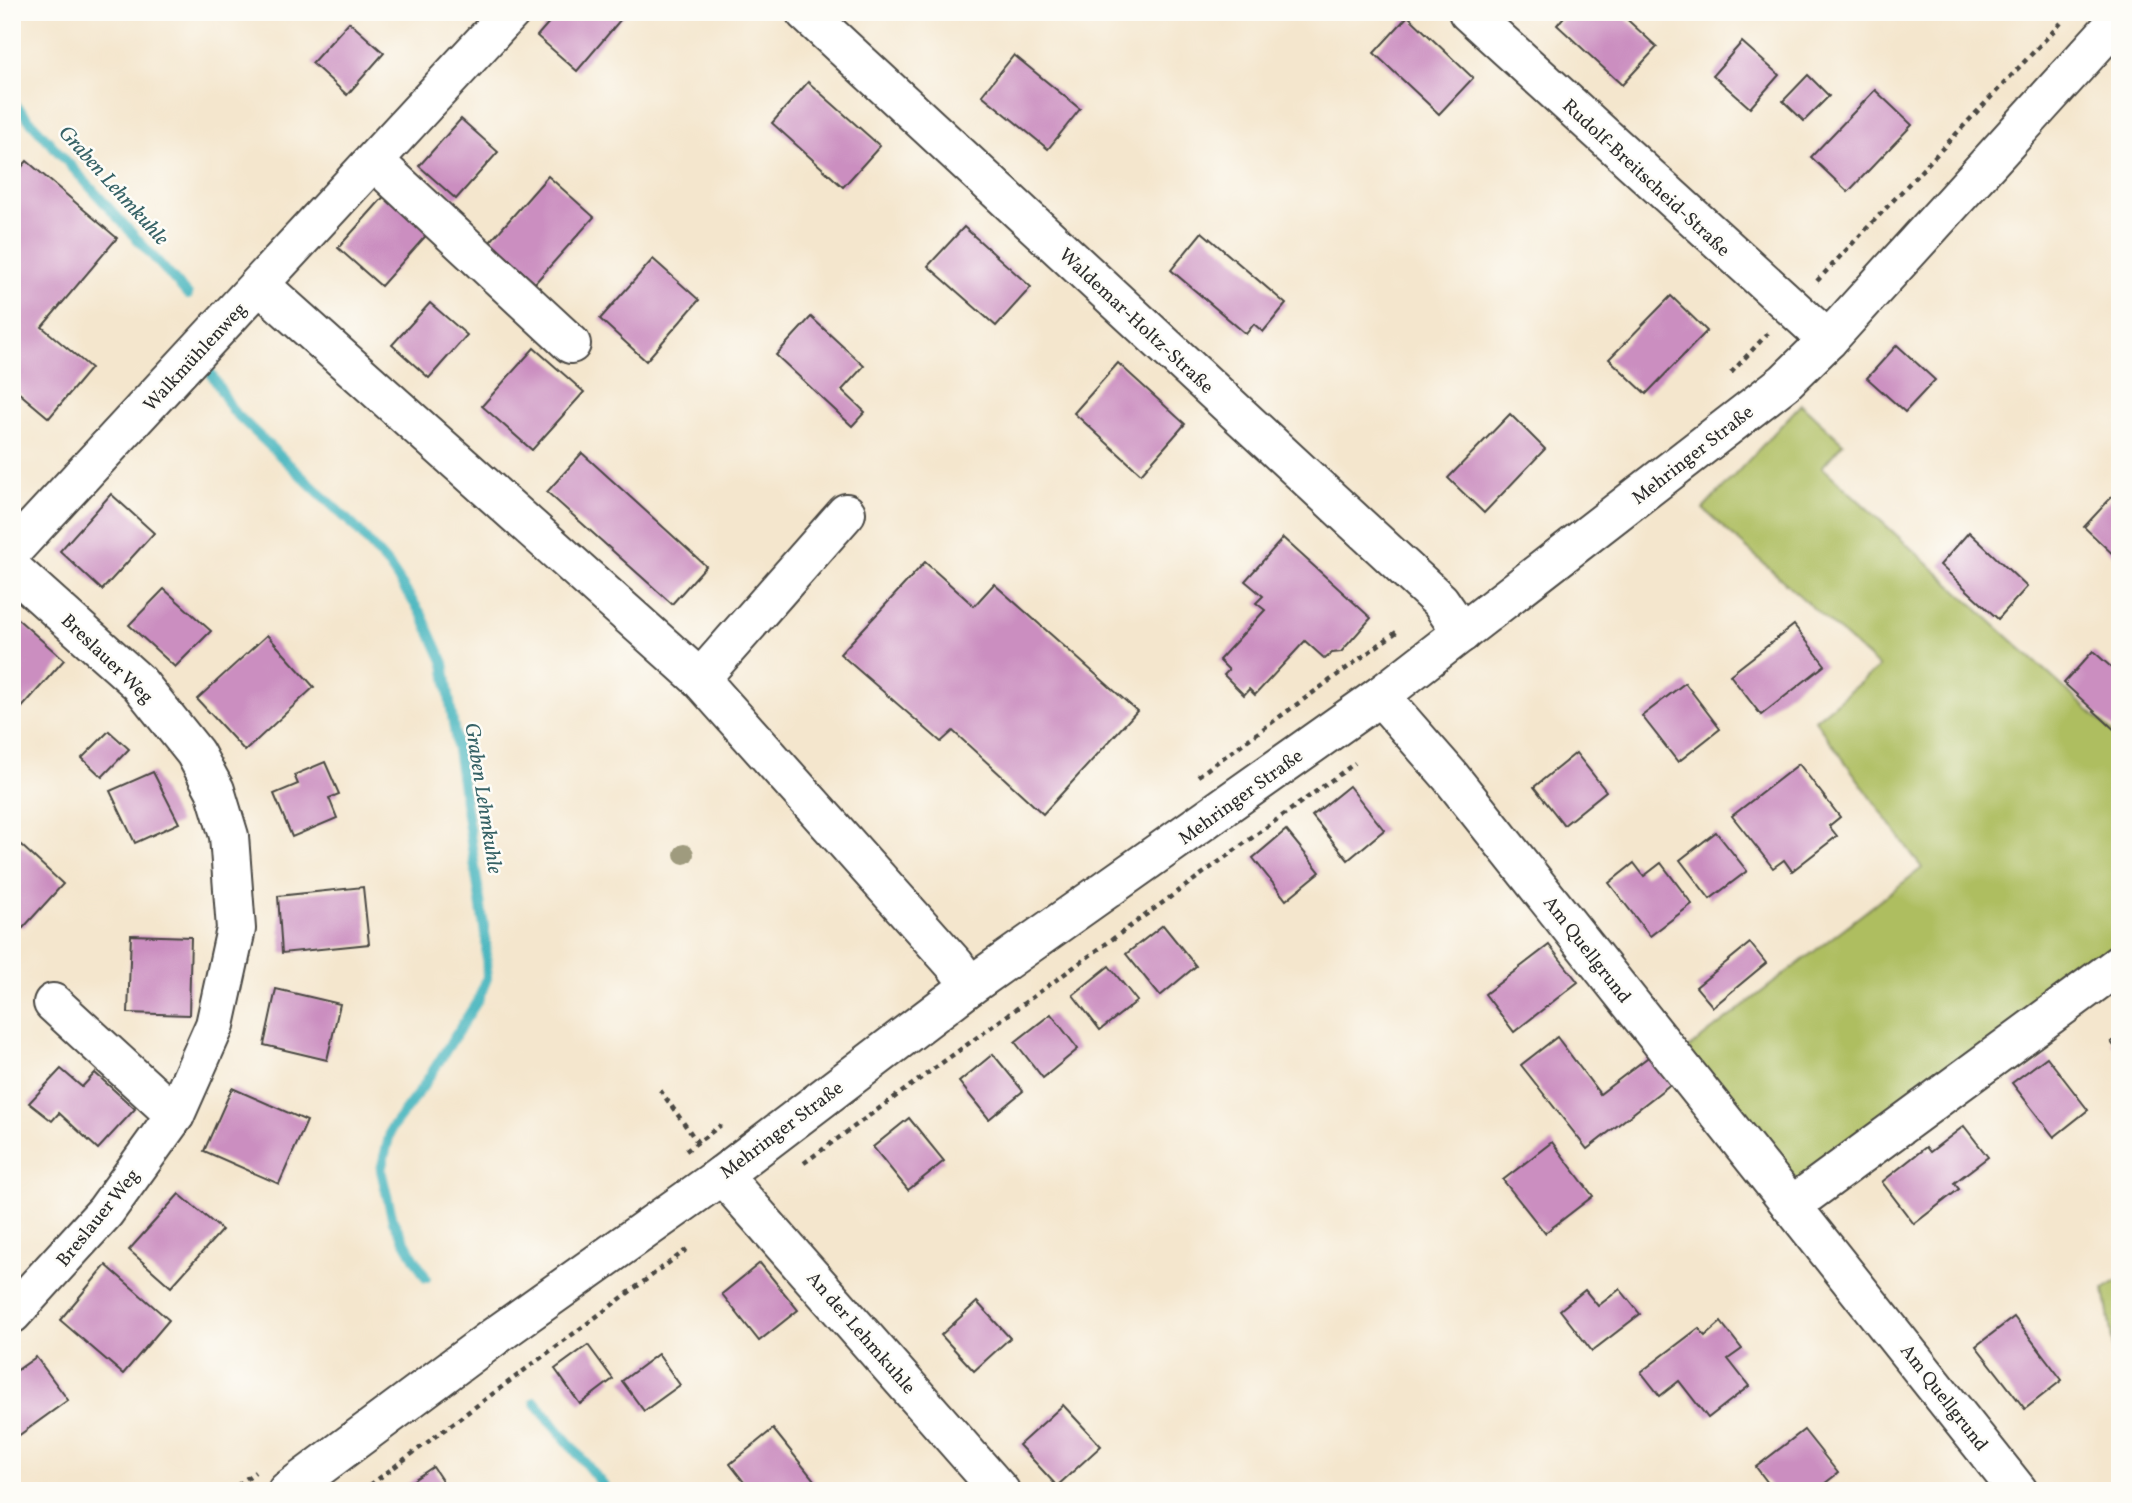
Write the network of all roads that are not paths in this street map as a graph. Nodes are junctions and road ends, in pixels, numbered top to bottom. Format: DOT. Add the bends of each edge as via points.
graph roads {
  1 [pos="511,12"];
  2 [pos="805,12"];
  3 [pos="1468,12"];
  4 [pos="2120,18"];
  5 [pos="374,161"];
  6 [pos="260,285"];
  7 [pos="1828,340"];
  8 [pos="571,344"];
  9 [pos="846,513"];
  10 [pos="18,529"];
  11 [pos="12,569"];
  12 [pos="1462,633"];
  13 [pos="700,679"];
  14 [pos="1380,696"];
  15 [pos="2120,964"];
  16 [pos="970,986"];
  17 [pos="53,1003"];
  18 [pos="174,1115"];
  19 [pos="722,1175"];
  20 [pos="1791,1206"];
  21 [pos="12,1314"];
  22 [pos="287,1491"];
  23 [pos="1000,1491"];
  24 [pos="2018,1491"];
  1 -- 5 [label="street, Walkmühlenweg"];
  2 -- 12 [label="street, Waldemar-Holtz-Straße" via="1440,601"];
  3 -- 7 [label="street, Rudolf-Breitscheid-Straße"];
  4 -- 7 [label="street, Mehringer Straße"];
  5 -- 6 [label="street, Walkmühlenweg"];
  5 -- 8 [label="street"];
  6 -- 10 [label="street, Walkmühlenweg"];
  6 -- 13 [label="street"];
  7 -- 12 [label="street, Mehringer Straße" via="1785,382"];
  9 -- 13 [label="street"];
  11 -- 18 [label="street, Breslauer Weg" via="139,683 195,753 215,790 229,836 236,929 215,1025"];
  12 -- 14 [label="street, Mehringer Straße"];
  13 -- 16 [label="street"];
  14 -- 16 [label="street, Mehringer Straße"];
  14 -- 20 [label="street, Am Quellgrund" via="1458,786"];
  15 -- 20 [label="street"];
  16 -- 19 [label="street, Mehringer Straße"];
  17 -- 18 [label="street"];
  18 -- 21 [label="street, Breslauer Weg" via="105,1212"];
  19 -- 22 [label="street, Mehringer Straße"];
  19 -- 23 [label="street, An der Lehmkuhle"];
  20 -- 24 [label="street, Am Quellgrund"];
}
